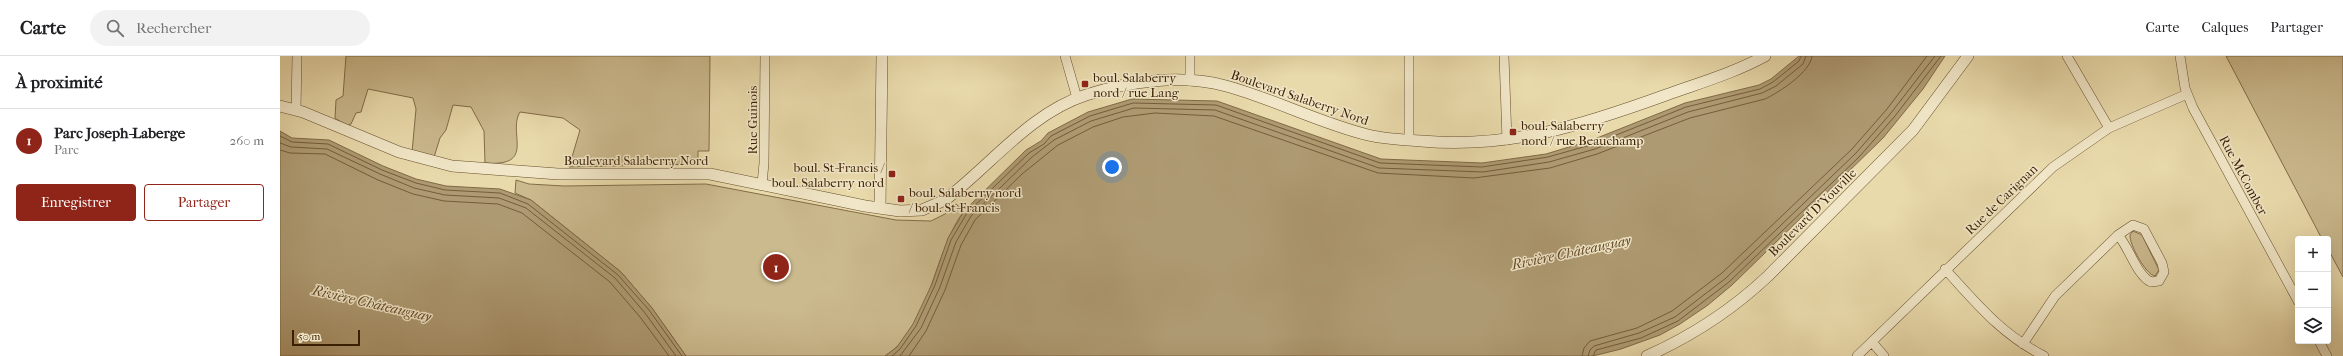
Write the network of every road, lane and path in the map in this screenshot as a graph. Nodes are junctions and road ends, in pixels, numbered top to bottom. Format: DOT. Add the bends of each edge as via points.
graph roads {
  1 [pos="297,56"];
  2 [pos="765,56"];
  3 [pos="882,56"];
  4 [pos="1065,56"];
  5 [pos="1190,56"];
  6 [pos="1409,56"];
  7 [pos="1504,56"];
  8 [pos="1765,56"];
  9 [pos="1968,56"];
  10 [pos="2067,56"];
  11 [pos="2180,56"];
  12 [pos="1190,81"];
  13 [pos="2187,94"];
  14 [pos="1077,98"];
  15 [pos="280,106"];
  16 [pos="296,110"];
  17 [pos="2109,128"];
  18 [pos="1409,140"];
  19 [pos="1507,140"];
  20 [pos="762,184"];
  21 [pos="880,208"];
  22 [pos="2118,235"];
  23 [pos="1946,269"];
  24 [pos="2295,295"];
  25 [pos="1872,342"];
  26 [pos="2023,344"];
  27 [pos="2321,344"];
  28 [pos="1647,356"];
  29 [pos="1857,356"];
  30 [pos="1884,356"];
  31 [pos="2044,356"];
  32 [pos="2327,356"];
  1 -- 16 [label="street"];
  2 -- 20 [label="street, Rue Guinois"];
  3 -- 21 [label="street"];
  4 -- 14 [label="street"];
  5 -- 12 [label="street"];
  6 -- 18 [label="street"];
  7 -- 19 [label="street"];
  8 -- 19 [label="street, Boulevard Salaberry Nord" via="1714,78 1561,130"];
  9 -- 28 [label="street, Boulevard D'Youville" via="1913,130 1768,276 1701,328"];
  10 -- 17 [label="street"];
  11 -- 13 [label="street, Rue McComber"];
  12 -- 14 [label="street, Boulevard Salaberry Nord" via="1124,85"];
  12 -- 18 [label="street, Boulevard Salaberry Nord" via="1213,83 1246,92 1368,135"];
  13 -- 17 [label="street, Rue de Carignan"];
  13 -- 24 [label="street, Rue McComber"];
  14 -- 21 [label="street, Boulevard Salaberry Nord" via="1056,108 1038,121 940,203 916,211"];
  15 -- 16 [label="street, Boulevard Salaberry Nord"];
  16 -- 20 [label="street, Boulevard Salaberry Nord" via="399,152 452,166 544,174 700,174"];
  17 -- 23 [label="street, Rue de Carignan" via="2053,167"];
  18 -- 19 [label="street, Boulevard Salaberry Nord" via="1460,144"];
  20 -- 21 [label="street, Boulevard Salaberry Nord"];
  22 -- 22 [label="street" via="2144,277 2151,282 2159,281 2163,275 2162,263 2144,229 2133,225"];
  22 -- 26 [label="street" via="2055,296"];
  23 -- 25 [label="street, Rue de Carignan"];
  23 -- 26 [label="street" via="1983,313"];
  25 -- 29 [label="street, Rue de Carignan"];
  25 -- 30 [label="street"];
  26 -- 31 [label="street"];
  27 -- 32 [label="street"];
}
